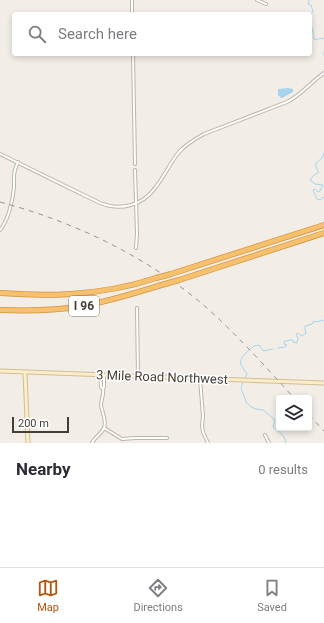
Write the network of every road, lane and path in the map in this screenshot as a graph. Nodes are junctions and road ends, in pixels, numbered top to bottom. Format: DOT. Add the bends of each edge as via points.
graph roads {
  1 [pos="132,0"];
  2 [pos="257,0"];
  3 [pos="266,4"];
  4 [pos="132,12"];
  5 [pos="133,56"];
  6 [pos="324,73"];
  7 [pos="0,154"];
  8 [pos="18,162"];
  9 [pos="135,164"];
  10 [pos="135,170"];
  11 [pos="136,203"];
  12 [pos="324,225"];
  13 [pos="0,230"];
  14 [pos="324,234"];
  15 [pos="136,248"];
  16 [pos="0,293"];
  17 [pos="137,308"];
  18 [pos="0,310"];
  19 [pos="0,371"];
  20 [pos="25,372"];
  21 [pos="102,375"];
  22 [pos="138,376"];
  23 [pos="200,378"];
  24 [pos="324,383"];
  25 [pos="104,428"];
  26 [pos="265,434"];
  27 [pos="167,438"];
  28 [pos="28,443"];
  29 [pos="92,443"];
  30 [pos="208,443"];
  31 [pos="269,443"];
  1 -- 4 [label="street"];
  2 -- 3 [label="street"];
  5 -- 9 [label="street"];
  6 -- 11 [label="street" via="291,100 192,141 176,156 152,192"];
  7 -- 8 [label="street"];
  8 -- 11 [label="street" via="100,204 118,207"];
  8 -- 13 [label="street" via="13,174 13,190 7,219"];
  10 -- 11 [label="street"];
  11 -- 15 [label="street"];
  12 -- 16 [label="highway, I 96, bridge" via="126,287 88,293"];
  14 -- 18 [label="highway, I 96, bridge" via="121,298 44,310"];
  17 -- 22 [label="street"];
  19 -- 20 [label="main road, 3 Mile Road Northwest"];
  20 -- 21 [label="main road, 3 Mile Road Northwest"];
  20 -- 28 [label="main road"];
  21 -- 22 [label="main road, 3 Mile Road Northwest"];
  21 -- 25 [label="street" via="104,393 101,403"];
  22 -- 23 [label="main road, 3 Mile Road Northwest"];
  23 -- 24 [label="main road, 3 Mile Road Northwest"];
  23 -- 30 [label="street" via="202,426"];
  25 -- 27 [label="street" via="122,439"];
  25 -- 29 [label="street"];
  26 -- 31 [label="street"];
}
